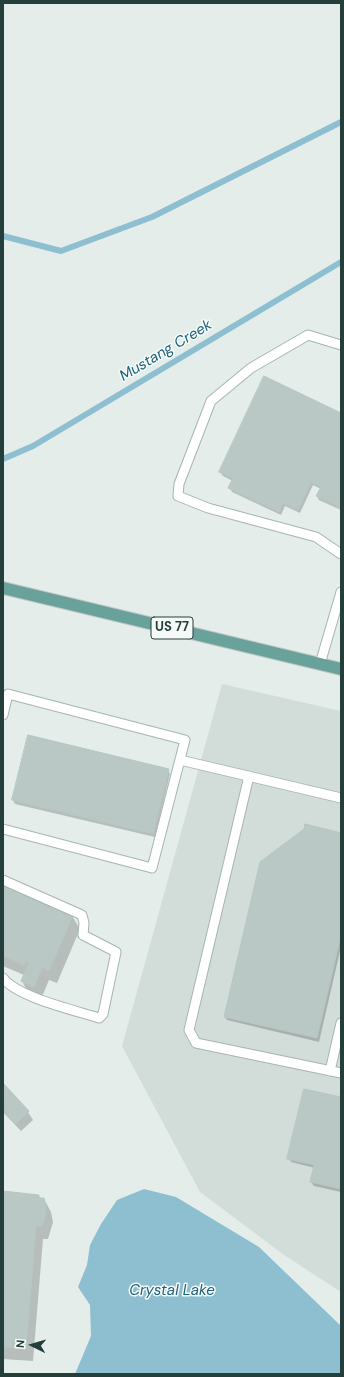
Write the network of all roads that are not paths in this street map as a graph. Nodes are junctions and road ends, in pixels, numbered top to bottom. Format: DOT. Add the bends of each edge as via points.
graph roads {
  1 [pos="341,345"];
  2 [pos="341,554"];
  3 [pos="3,588"];
  4 [pos="341,592"];
  5 [pos="320,664"];
  6 [pos="341,669"];
  7 [pos="3,715"];
  8 [pos="180,760"];
  9 [pos="249,776"];
  10 [pos="341,798"];
  11 [pos="3,829"];
  12 [pos="3,880"];
  13 [pos="3,978"];
  14 [pos="341,1023"];
  15 [pos="330,1071"];
  16 [pos="341,1073"];
  1 -- 2 [label="lane" via="308,334 251,368 211,401 179,484 178,496 208,508 316,537"];
  3 -- 5 [label="main road, US 77"];
  4 -- 5 [label="lane"];
  5 -- 6 [label="main road, US 77"];
  7 -- 8 [label="lane" via="8,694 185,740"];
  8 -- 9 [label="lane"];
  8 -- 11 [label="lane" via="152,868"];
  9 -- 10 [label="lane"];
  9 -- 15 [label="lane" via="189,1030 196,1043"];
  12 -- 13 [label="lane" via="82,915 83,935 116,952 104,1014 98,1018 20,992"];
  14 -- 15 [label="lane"];
  15 -- 16 [label="lane"];
}
